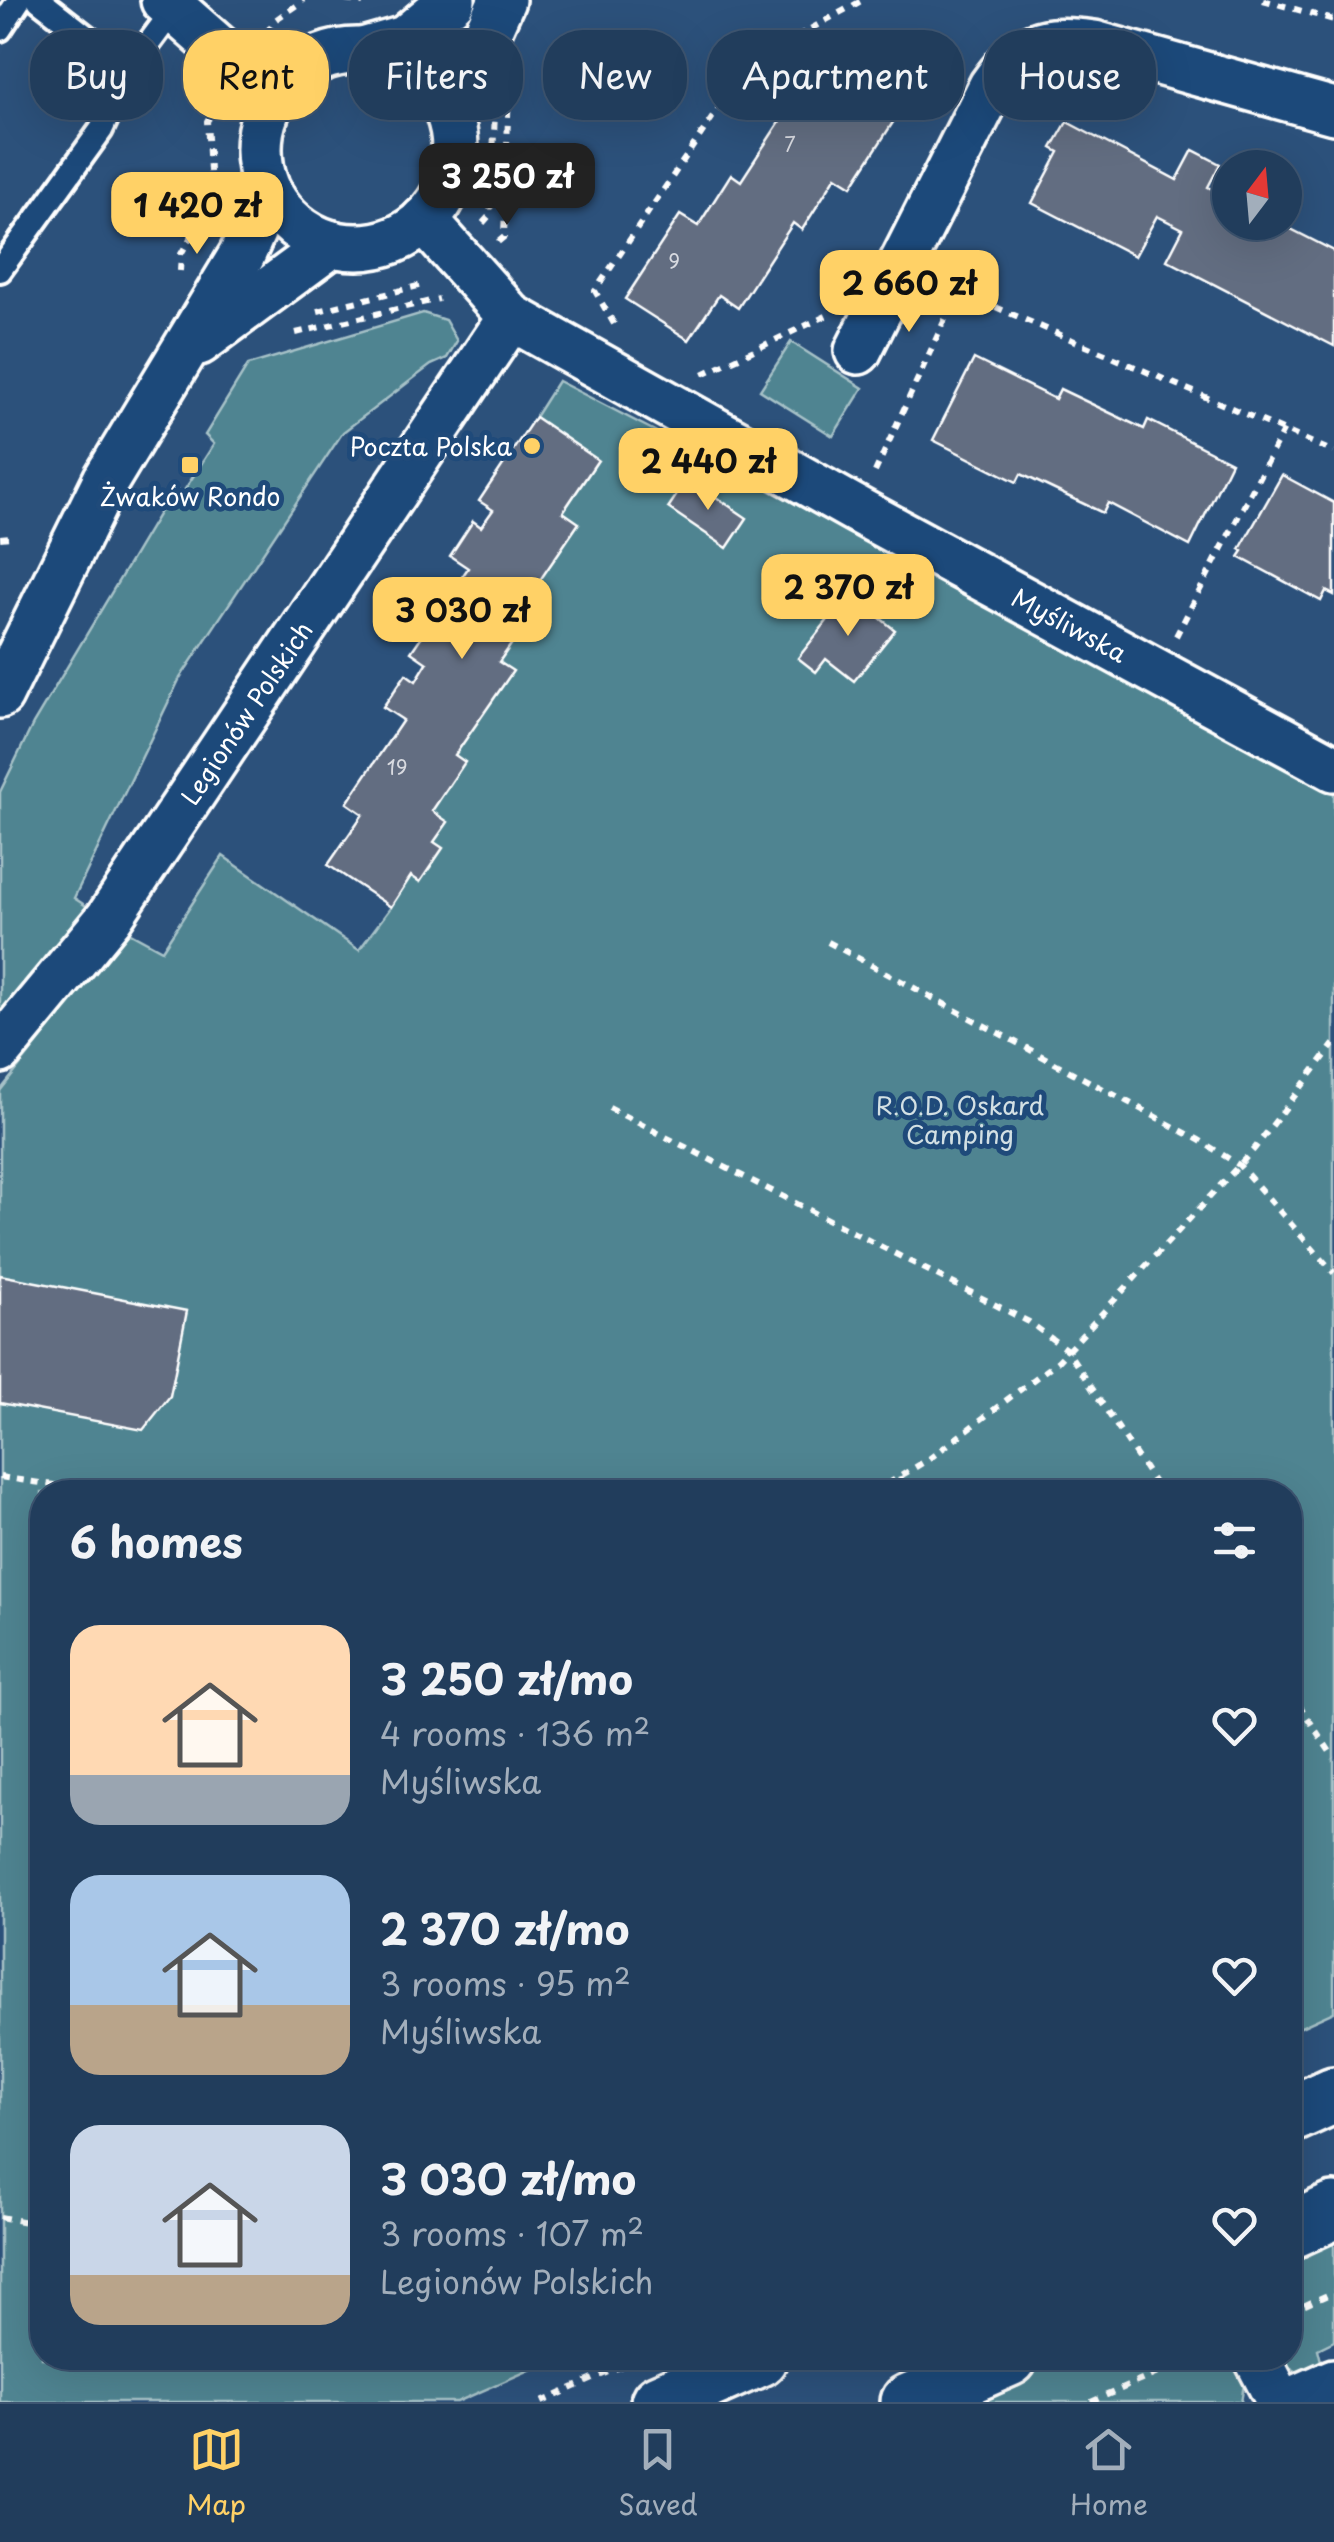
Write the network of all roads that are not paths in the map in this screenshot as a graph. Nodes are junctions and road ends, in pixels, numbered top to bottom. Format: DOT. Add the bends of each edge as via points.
graph roads {
  1 [pos="19,0"];
  2 [pos="38,0"];
  3 [pos="452,0"];
  4 [pos="502,0"];
  5 [pos="170,4"];
  6 [pos="0,29"];
  7 [pos="77,30"];
  8 [pos="154,30"];
  9 [pos="207,30"];
  10 [pos="415,30"];
  11 [pos="489,30"];
  12 [pos="1334,111"];
  13 [pos="105,120"];
  14 [pos="264,120"];
  15 [pos="450,120"];
  16 [pos="268,193"];
  17 [pos="434,206"];
  18 [pos="332,244"];
  19 [pos="0,270"];
  20 [pos="504,308"];
  21 [pos="858,351"];
  22 [pos="185,352"];
  23 [pos="0,695"];
  24 [pos="1334,768"];
  25 [pos="0,1050"];
  26 [pos="1334,2095"];
  27 [pos="1302,2110"];
  28 [pos="1334,2211"];
  29 [pos="1302,2226"];
  30 [pos="732,2370"];
  31 [pos="963,2370"];
  32 [pos="1263,2370"];
  33 [pos="1334,2382"];
  34 [pos="914,2383"];
  35 [pos="659,2402"];
  36 [pos="1280,2402"];
  37 [pos="1289,2402"];
  1 -- 6 [label="lane"];
  2 -- 7 [label="lane"];
  3 -- 10 [label="street"];
  4 -- 11 [label="street"];
  5 -- 8 [label="lane"];
  5 -- 9 [label="street"];
  12 -- 21 [label="street" via="1139,55 1062,40 1034,46 1010,60 992,86"];
  13 -- 19 [label="lane"];
  14 -- 16 [label="street" via="259,161"];
  15 -- 17 [label="street" via="454,164"];
  16 -- 18 [label="street" via="288,219"];
  16 -- 22 [label="street" via="242,255"];
  17 -- 18 [label="street" via="396,238 365,246"];
  17 -- 20 [label="street"];
  18 -- 22 [label="street"];
  20 -- 24 [label="street, Myśliwska" via="857,510"];
  20 -- 25 [label="street, Legionów Polskich" via="109,918"];
  22 -- 23 [label="street" via="106,480"];
  26 -- 27 [label="street"];
  28 -- 29 [label="street"];
  30 -- 35 [label="street"];
  31 -- 34 [label="street"];
  32 -- 36 [label="street"];
  33 -- 37 [label="street"];
}
